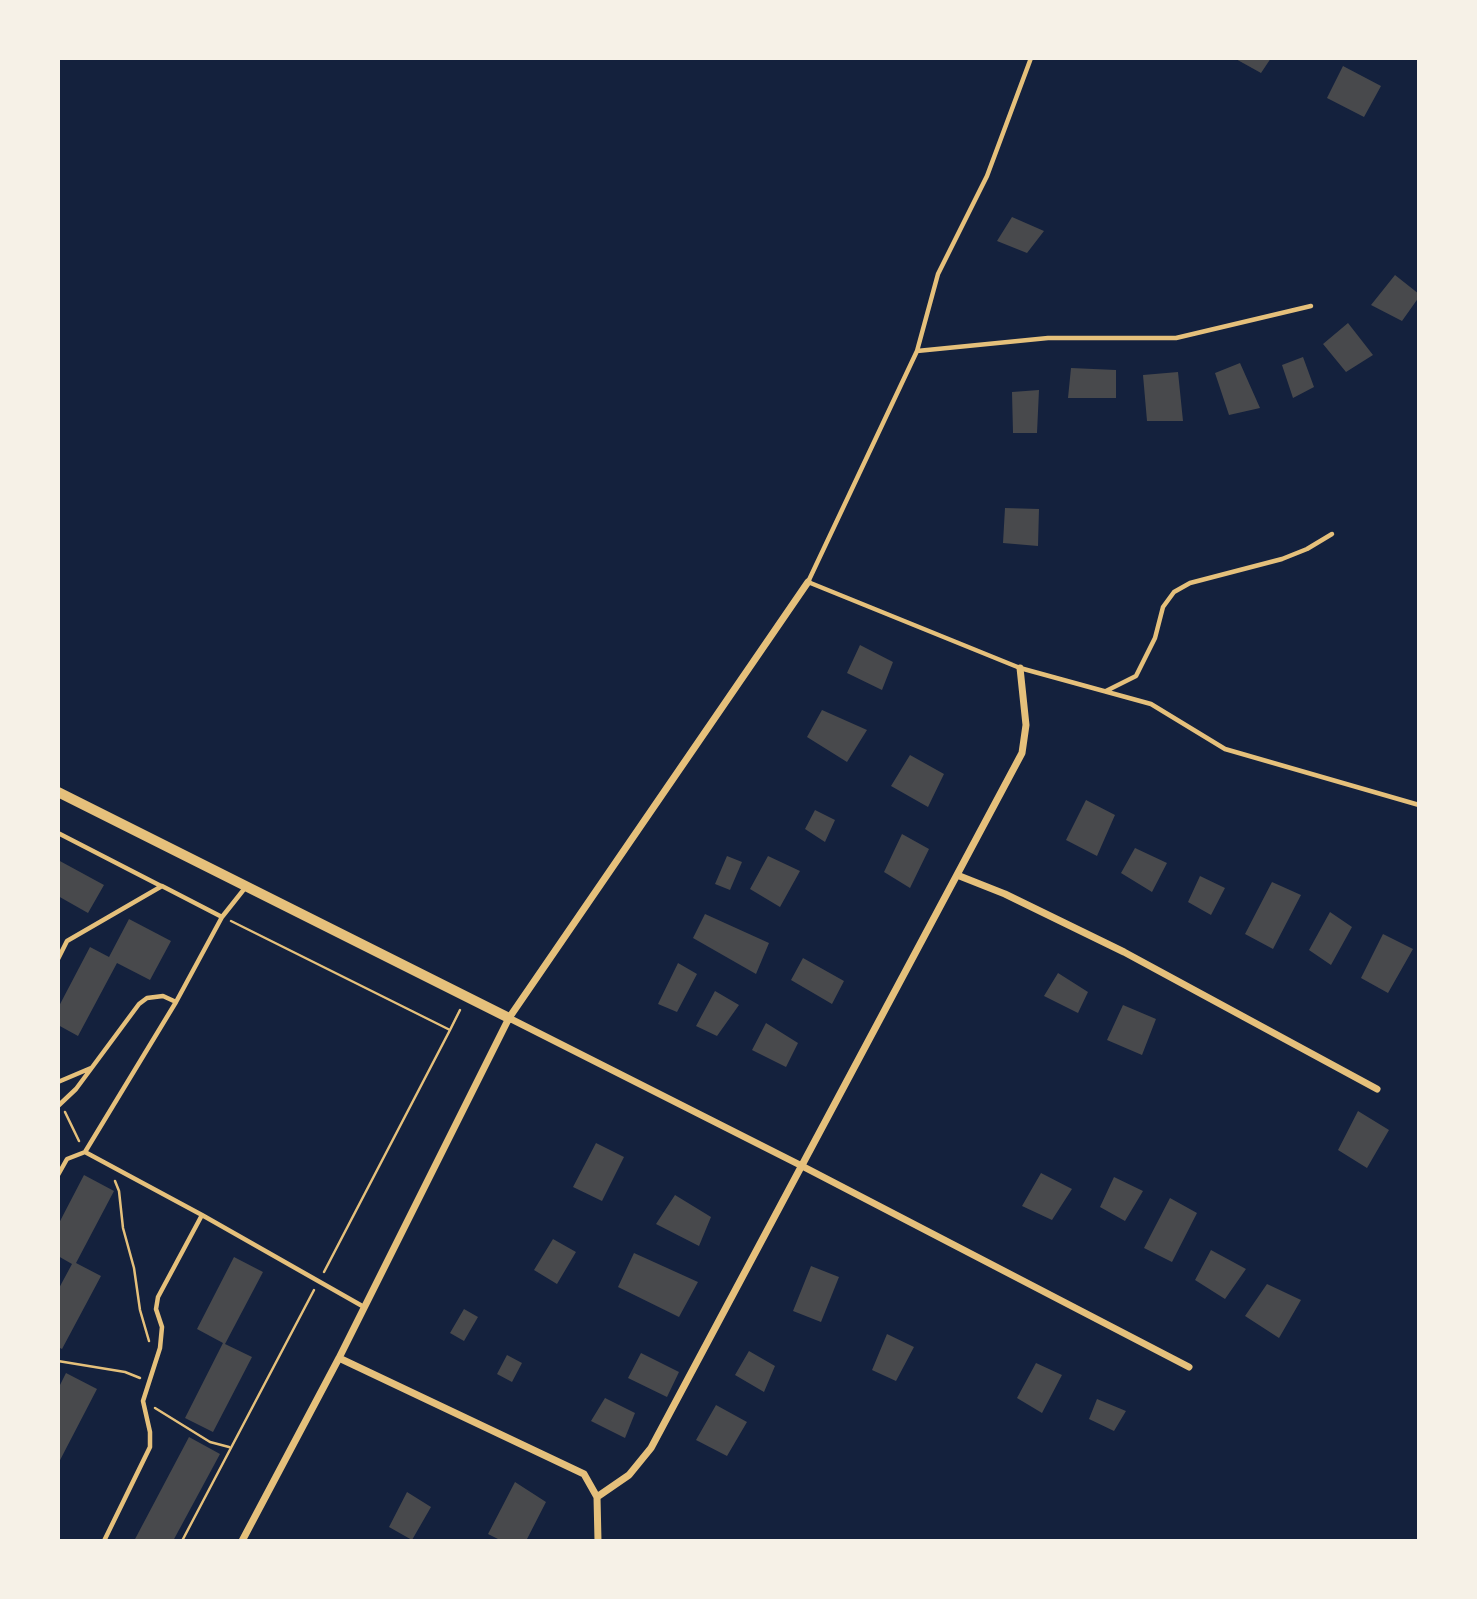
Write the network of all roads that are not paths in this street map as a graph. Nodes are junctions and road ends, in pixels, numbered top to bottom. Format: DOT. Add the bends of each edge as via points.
graph roads {
  1 [pos="1031,58"];
  2 [pos="1311,306"];
  3 [pos="917,351"];
  4 [pos="1332,534"];
  5 [pos="808,582"];
  6 [pos="1020,668"];
  7 [pos="1105,691"];
  8 [pos="58,792"];
  9 [pos="1419,805"];
  10 [pos="58,833"];
  11 [pos="957,875"];
  12 [pos="162,886"];
  13 [pos="245,887"];
  14 [pos="222,917"];
  15 [pos="58,959"];
  16 [pos="176,1002"];
  17 [pos="509,1018"];
  18 [pos="92,1068"];
  19 [pos="58,1082"];
  20 [pos="1377,1089"];
  21 [pos="59,1105"];
  22 [pos="85,1152"];
  23 [pos="802,1166"];
  24 [pos="58,1175"];
  25 [pos="202,1215"];
  26 [pos="364,1307"];
  27 [pos="339,1358"];
  28 [pos="1189,1367"];
  29 [pos="597,1497"];
  30 [pos="104,1541"];
  31 [pos="242,1541"];
  32 [pos="598,1541"];
  1 -- 3 [label="lane" via="987,176 938,274"];
  2 -- 3 [label="lane" via="1176,338 1048,338"];
  3 -- 5 [label="lane"];
  4 -- 7 [label="lane" via="1282,559 1190,583 1174,592 1163,607 1155,638 1136,676"];
  5 -- 6 [label="lane"];
  5 -- 17 [label="street"];
  6 -- 7 [label="lane"];
  6 -- 11 [label="street" via="1027,724 1022,753"];
  7 -- 9 [label="lane" via="1151,704 1225,749"];
  8 -- 13 [label="street"];
  10 -- 12 [label="lane"];
  11 -- 20 [label="street" via="1124,953"];
  11 -- 23 [label="street"];
  12 -- 14 [label="lane"];
  12 -- 15 [label="lane" via="67,941"];
  13 -- 14 [label="lane"];
  13 -- 17 [label="street"];
  14 -- 16 [label="lane"];
  16 -- 18 [label="lane" via="163,996 139,1004"];
  16 -- 22 [label="lane"];
  17 -- 23 [label="street"];
  17 -- 26 [label="street"];
  18 -- 19 [label="lane"];
  18 -- 21 [label="lane"];
  22 -- 24 [label="lane" via="67,1159"];
  22 -- 25 [label="lane"];
  23 -- 28 [label="street"];
  23 -- 29 [label="street" via="651,1448 629,1475"];
  25 -- 26 [label="lane"];
  25 -- 30 [label="lane" via="158,1297 160,1348 143,1401 150,1447"];
  26 -- 27 [label="street"];
  27 -- 29 [label="street" via="583,1474"];
  27 -- 31 [label="street"];
  29 -- 32 [label="street"];
}
